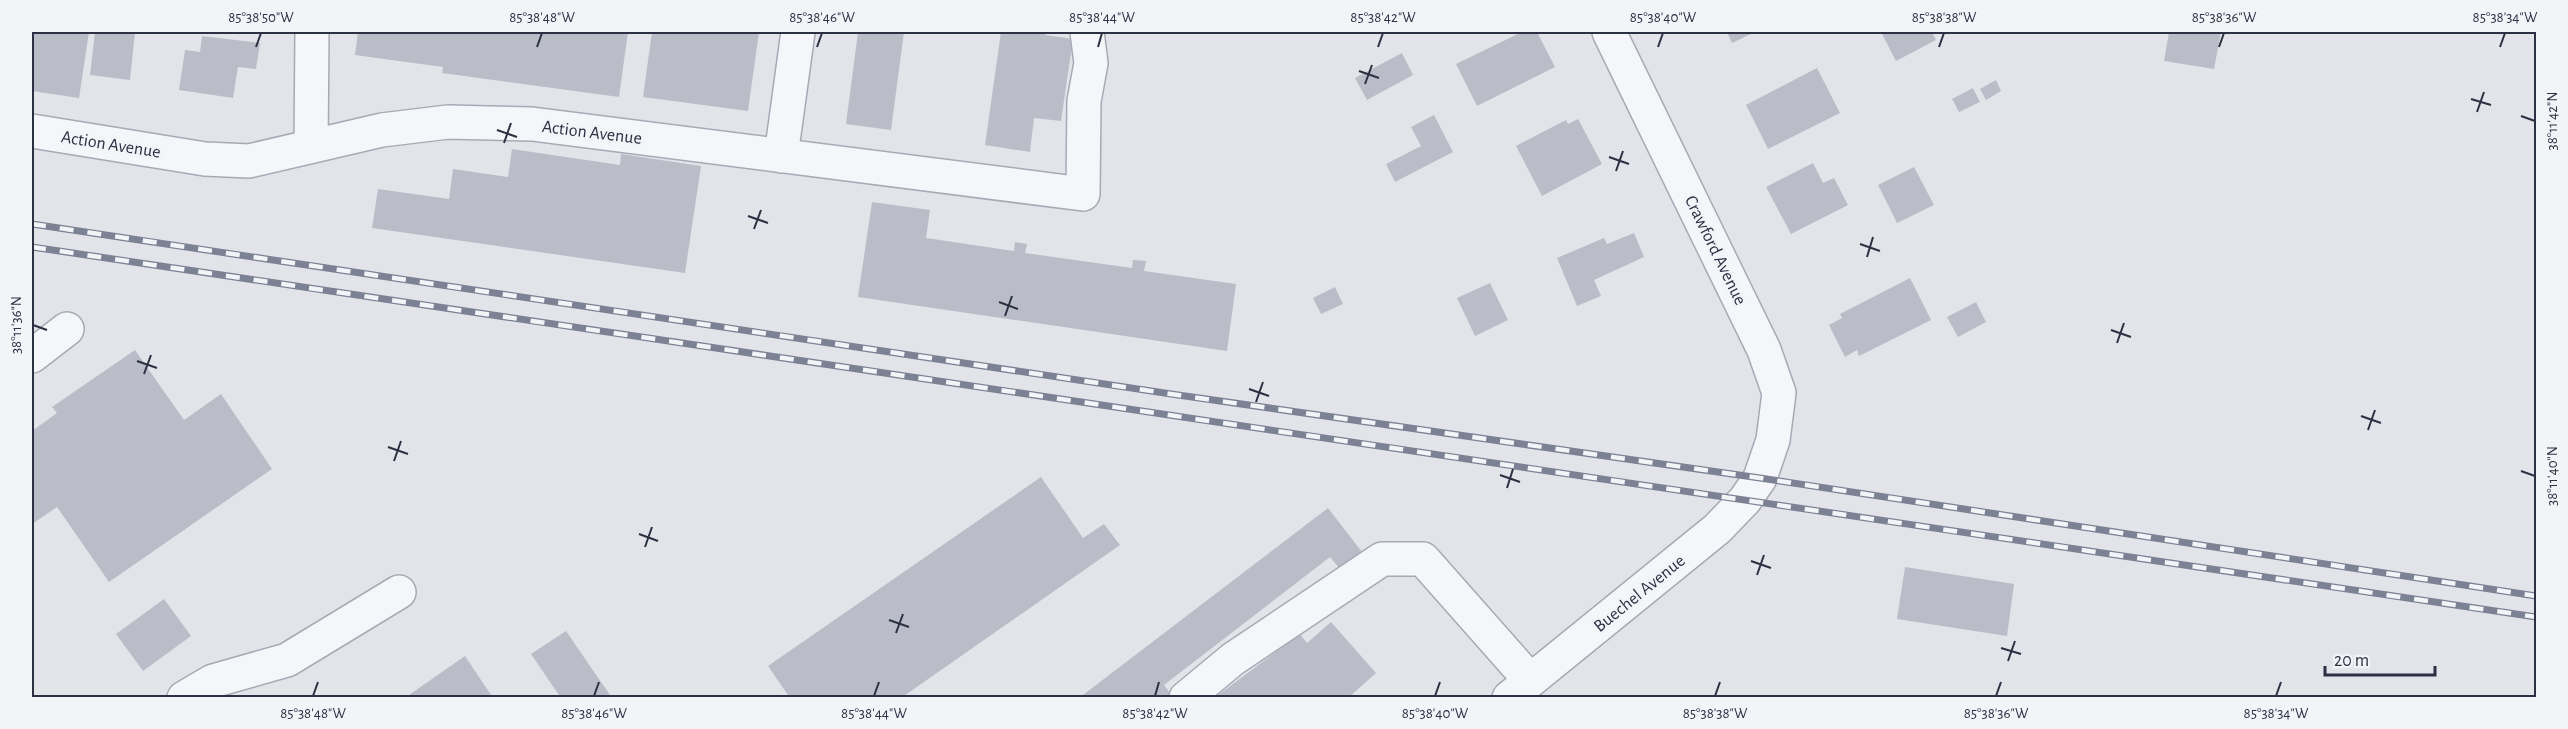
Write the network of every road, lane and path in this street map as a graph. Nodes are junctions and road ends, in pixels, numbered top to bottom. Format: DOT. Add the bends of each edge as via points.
graph roads {
  1 [pos="312,32"];
  2 [pos="798,32"];
  3 [pos="1087,32"];
  4 [pos="1609,32"];
  5 [pos="32,131"];
  6 [pos="311,146"];
  7 [pos="781,156"];
  8 [pos="67,329"];
  9 [pos="32,356"];
  10 [pos="1760,478"];
  11 [pos="399,592"];
  12 [pos="1519,689"];
  13 [pos="184,698"];
  14 [pos="1186,698"];
  1 -- 6 [label="street"];
  2 -- 7 [label="street"];
  3 -- 7 [label="street, Action Avenue" via="1091,63 1084,101 1083,194"];
  4 -- 10 [label="street, Crawford Avenue" via="1768,361 1779,393 1773,440"];
  5 -- 6 [label="street, Action Avenue" via="249,161"];
  6 -- 7 [label="street, Action Avenue" via="382,130 458,122 532,124"];
  8 -- 9 [label="street"];
  10 -- 12 [label="street, Buechel Avenue" via="1717,529"];
  11 -- 13 [label="street" via="287,660 213,681"];
  12 -- 14 [label="street" via="1423,559 1382,559 1233,659"];
}
